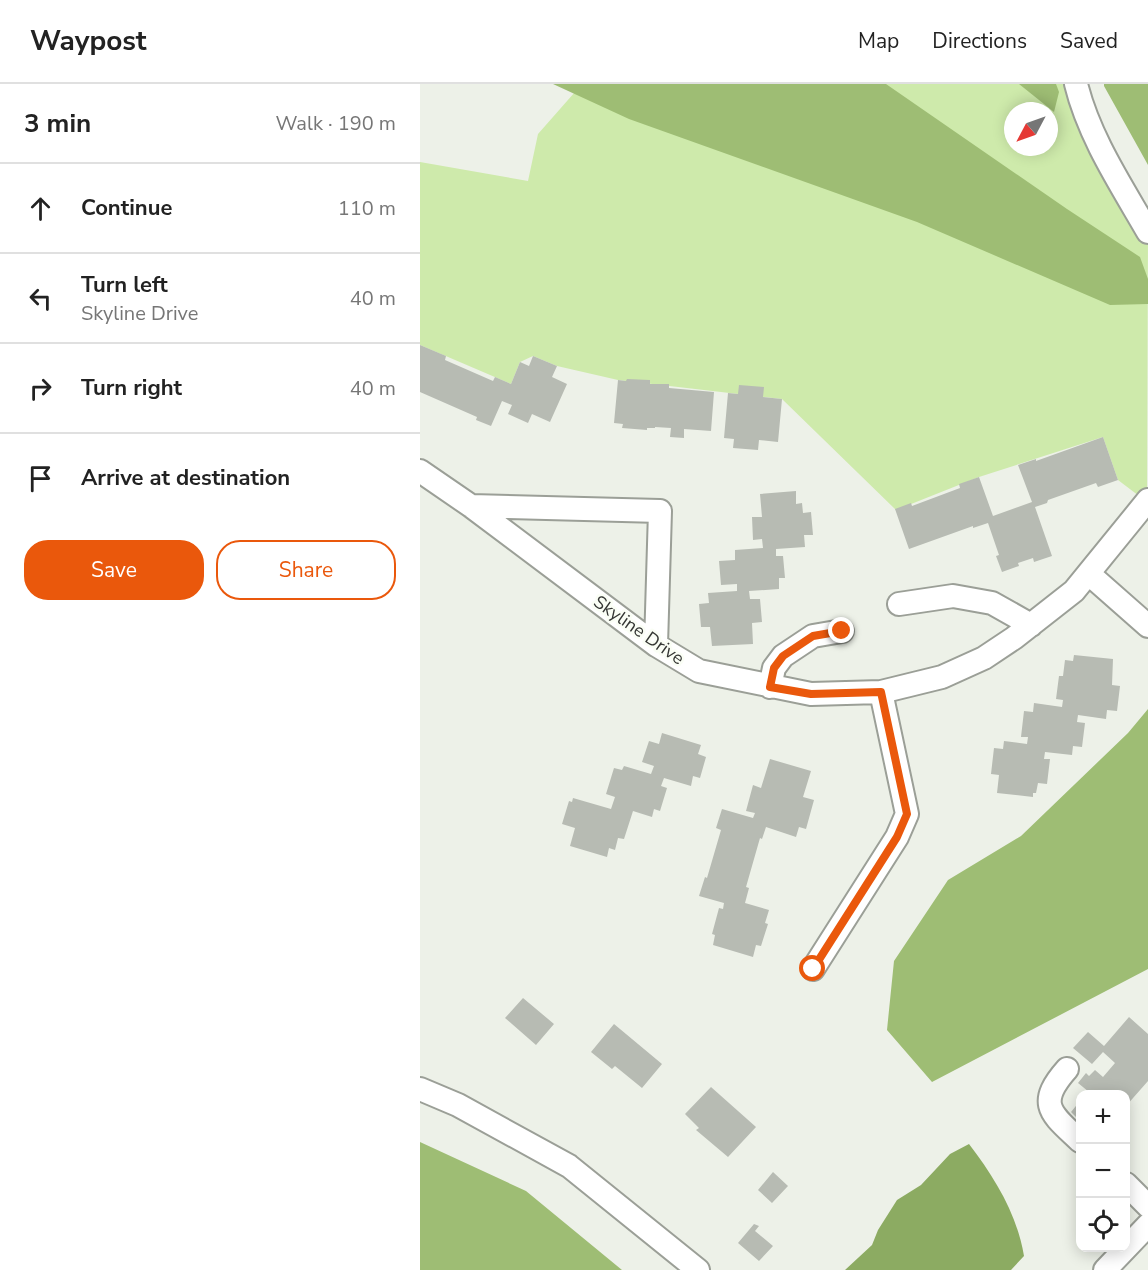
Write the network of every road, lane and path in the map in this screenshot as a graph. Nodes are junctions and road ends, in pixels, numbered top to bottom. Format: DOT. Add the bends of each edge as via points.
graph roads {
  1 [pos="1076,84"];
  2 [pos="1148,232"];
  3 [pos="420,471"];
  4 [pos="1148,500"];
  5 [pos="471,506"];
  6 [pos="1089,574"];
  7 [pos="898,604"];
  8 [pos="1031,625"];
  9 [pos="1148,626"];
  10 [pos="842,631"];
  11 [pos="656,645"];
  12 [pos="770,687"];
  13 [pos="881,692"];
  14 [pos="813,969"];
  15 [pos="1067,1069"];
  16 [pos="420,1089"];
  17 [pos="1076,1137"];
  18 [pos="1130,1189"];
  19 [pos="1148,1206"];
  20 [pos="1148,1225"];
  21 [pos="698,1270"];
  22 [pos="1105,1270"];
  1 -- 2 [label="street" via="1106,158"];
  3 -- 5 [label="street, Skyline Drive"];
  4 -- 6 [label="street, Skyline Drive"];
  5 -- 11 [label="street, Skyline Drive"];
  5 -- 11 [label="street" via="660,511"];
  6 -- 8 [label="street, Skyline Drive"];
  6 -- 9 [label="street"];
  7 -- 8 [label="street" via="953,596 992,603"];
  8 -- 13 [label="street, Skyline Drive" via="984,658 942,677"];
  10 -- 12 [label="street" via="813,636 783,656 774,668"];
  11 -- 12 [label="street, Skyline Drive" via="699,671"];
  12 -- 13 [label="street, Skyline Drive" via="811,694"];
  13 -- 14 [label="street" via="907,814 897,837"];
  15 -- 17 [label="street" via="1055,1083 1049,1107"];
  16 -- 21 [label="street" via="458,1105 569,1166"];
  18 -- 19 [label="street"];
  20 -- 22 [label="street"];
}
